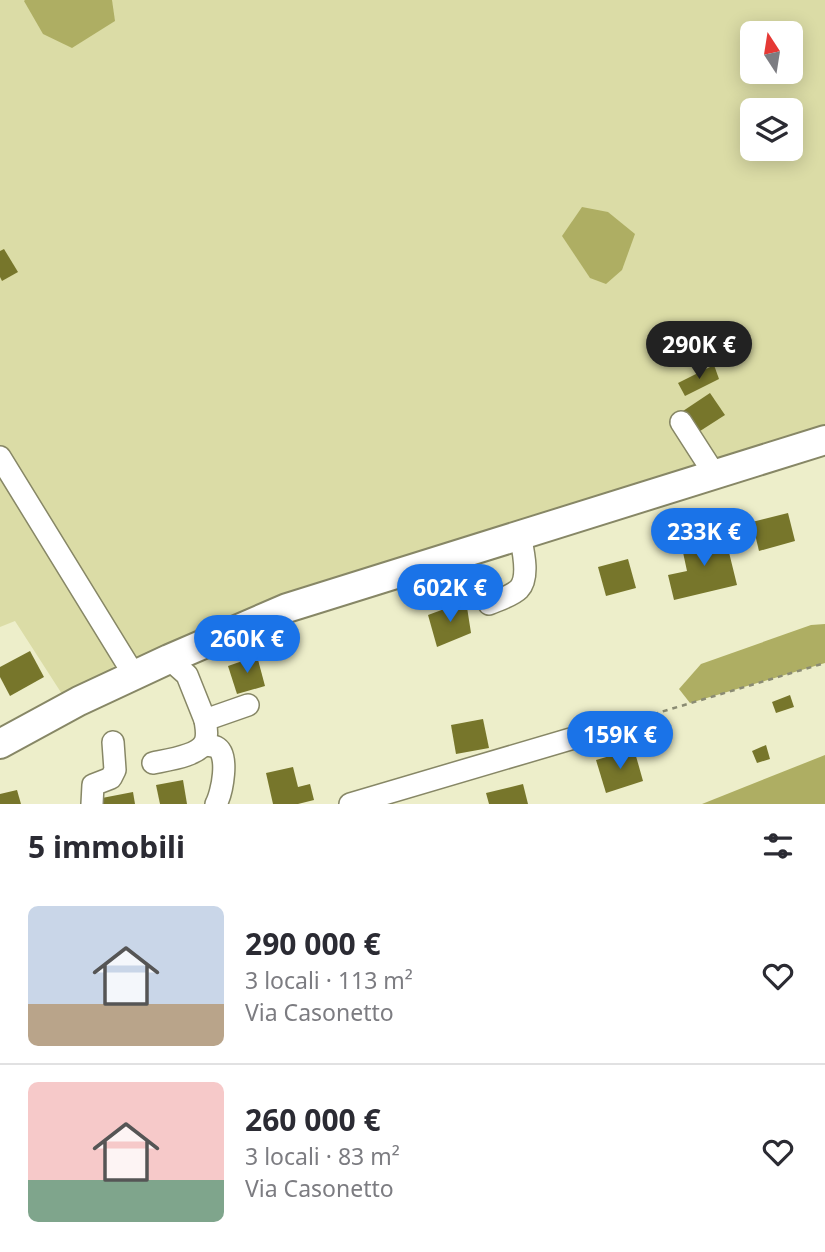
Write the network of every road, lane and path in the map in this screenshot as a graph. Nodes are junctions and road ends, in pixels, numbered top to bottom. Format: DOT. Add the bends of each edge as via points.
graph roads {
  1 [pos="681,422"];
  2 [pos="825,440"];
  3 [pos="0,457"];
  4 [pos="716,475"];
  5 [pos="520,535"];
  6 [pos="489,604"];
  7 [pos="169,659"];
  8 [pos="825,663"];
  9 [pos="134,676"];
  10 [pos="247,705"];
  11 [pos="205,720"];
  12 [pos="618,725"];
  13 [pos="113,742"];
  14 [pos="0,744"];
  15 [pos="204,745"];
  16 [pos="153,763"];
  17 [pos="92,804"];
  18 [pos="216,804"];
  19 [pos="350,804"];
  1 -- 4 [label="street"];
  2 -- 4 [label="main road"];
  3 -- 9 [label="street"];
  4 -- 5 [label="main road"];
  5 -- 6 [label="street" via="524,581 517,591"];
  5 -- 7 [label="main road" via="287,608"];
  7 -- 9 [label="main road"];
  7 -- 11 [label="street" via="187,675"];
  8 -- 12 [label="path"];
  9 -- 14 [label="main road"];
  10 -- 11 [label="street"];
  11 -- 15 [label="street"];
  12 -- 19 [label="street"];
  13 -- 17 [label="street" via="115,770 111,778 93,785"];
  15 -- 16 [label="street" via="195,753"];
  15 -- 18 [label="street" via="215,746 222,754 224,769"];
}
